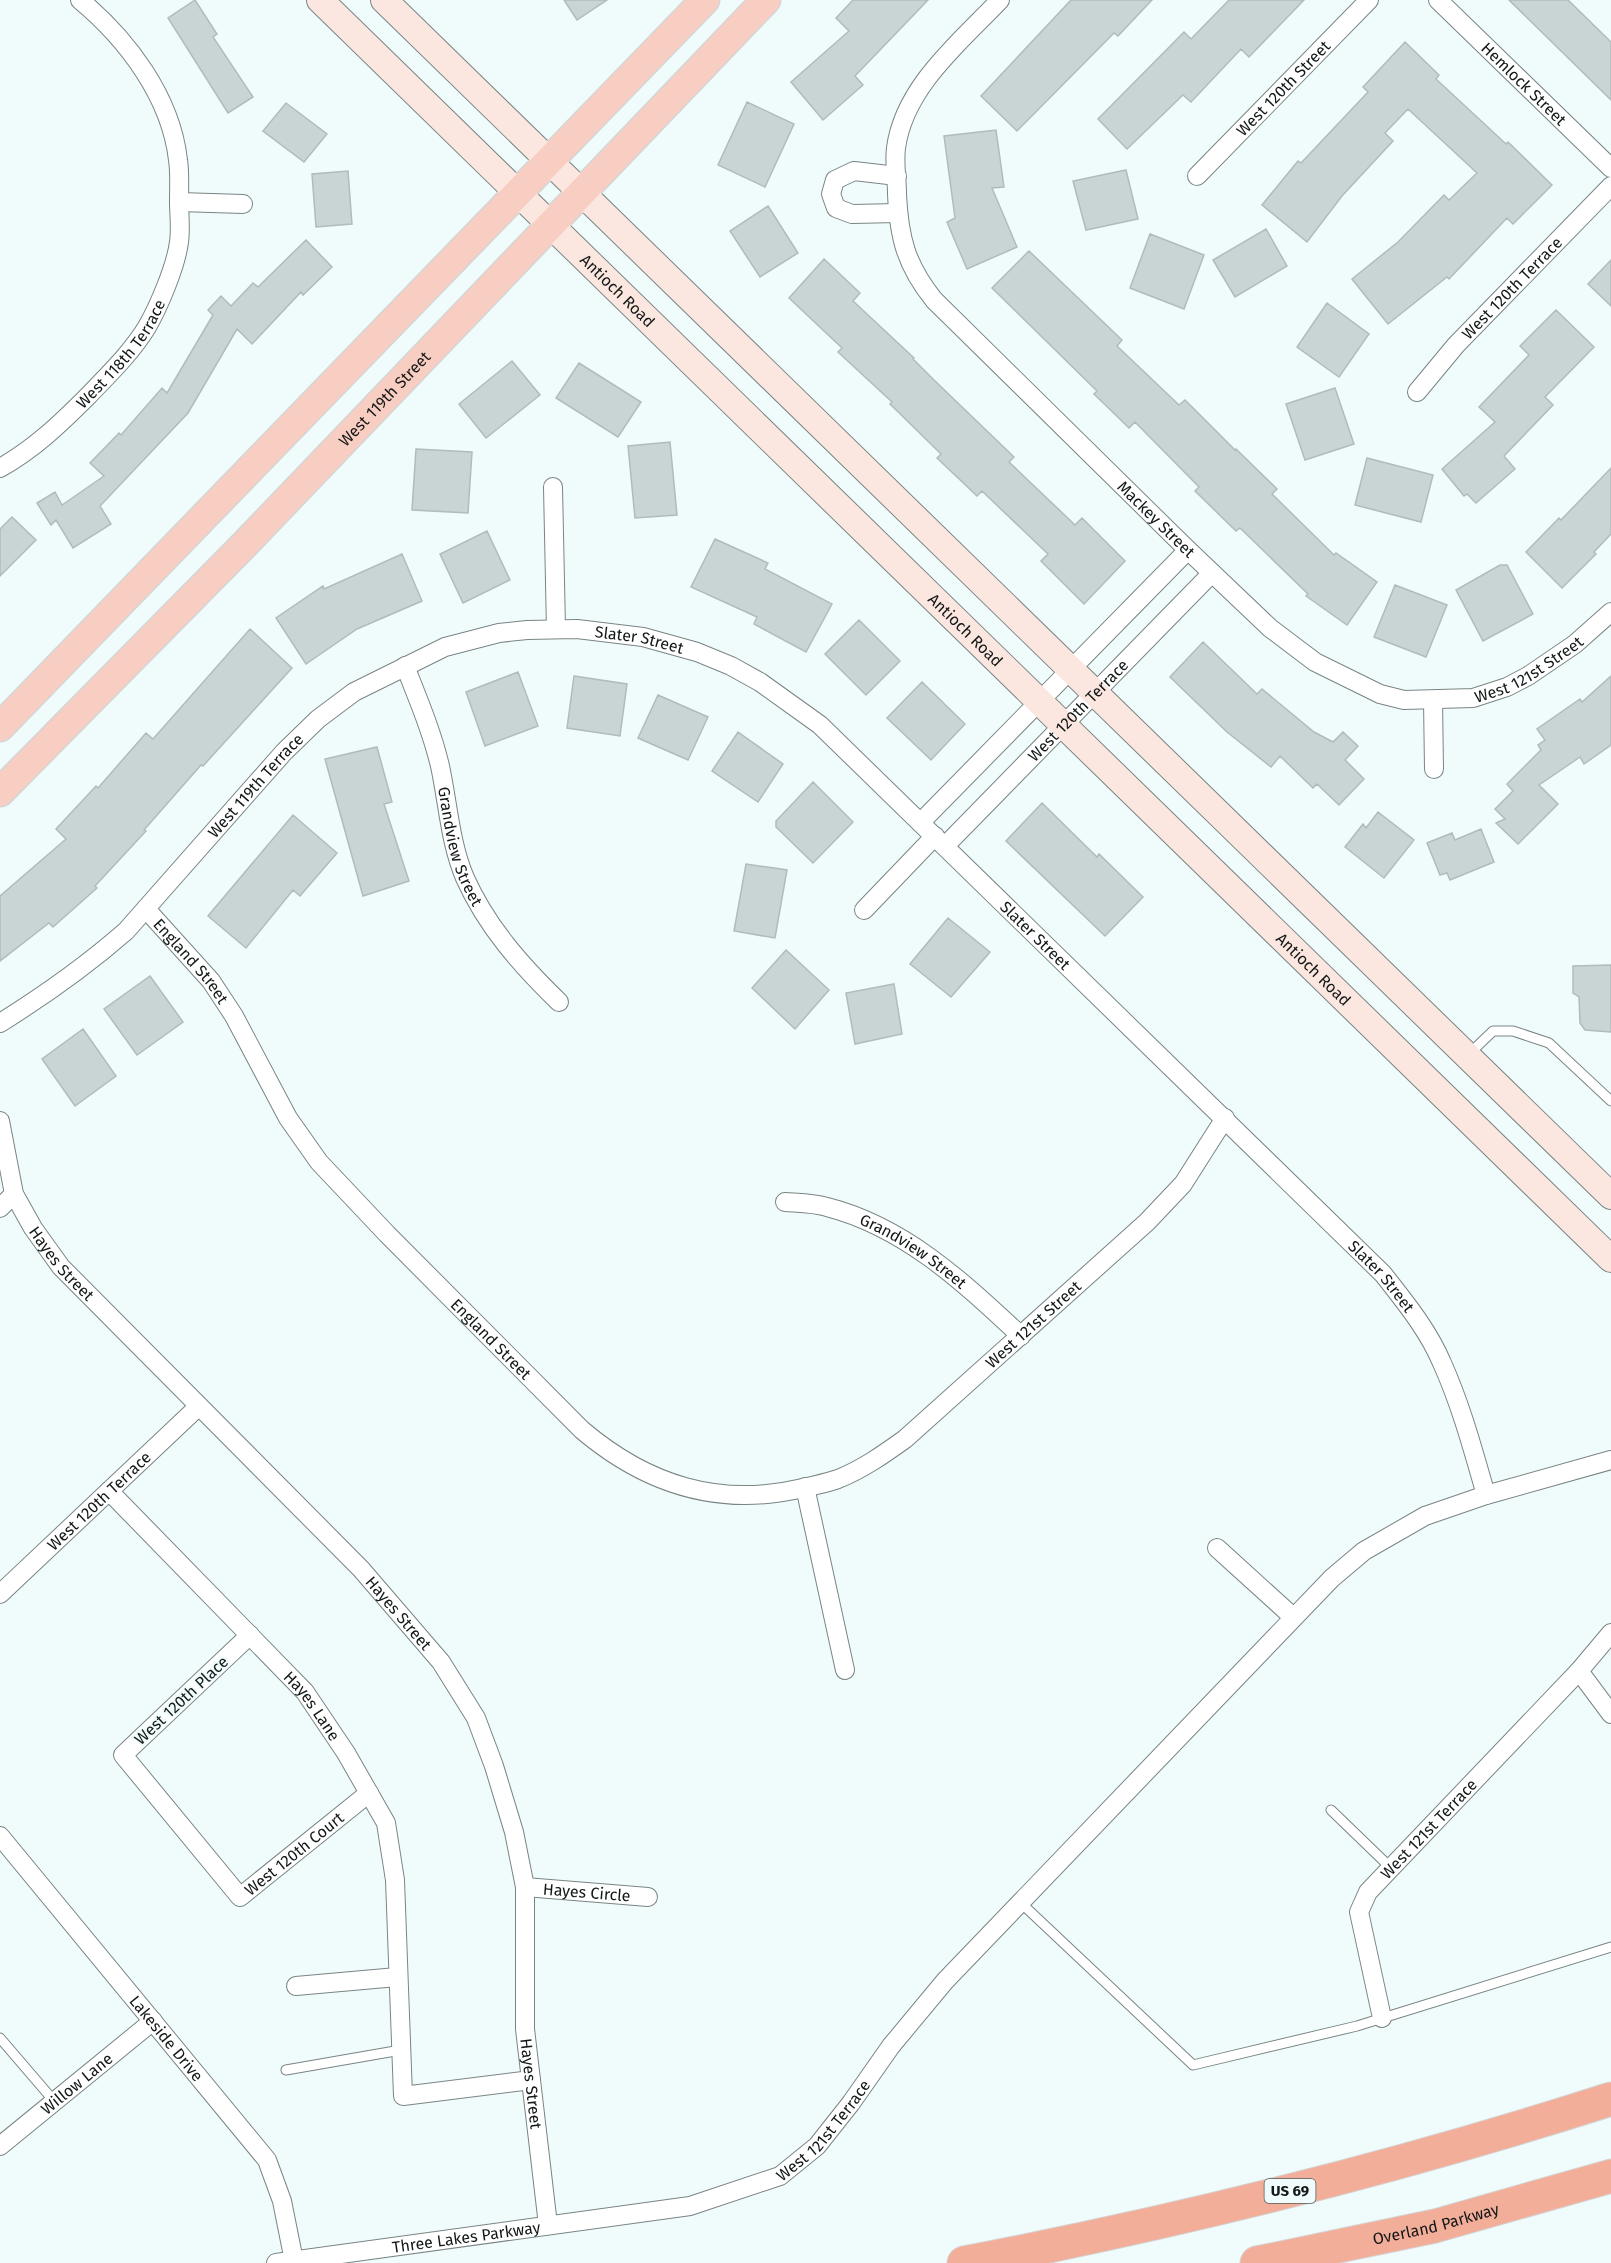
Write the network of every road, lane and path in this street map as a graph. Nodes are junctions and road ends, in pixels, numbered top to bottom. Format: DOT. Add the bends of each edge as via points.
graph roads {
  1 [pos="80,0"];
  2 [pos="320,0"];
  3 [pos="384,0"];
  4 [pos="705,0"];
  5 [pos="766,0"];
  6 [pos="1000,0"];
  7 [pos="1369,0"];
  8 [pos="1438,0"];
  9 [pos="549,162"];
  10 [pos="1611,168"];
  11 [pos="897,176"];
  12 [pos="1197,176"];
  13 [pos="1611,186"];
  14 [pos="580,193"];
  15 [pos="518,194"];
  16 [pos="179,202"];
  17 [pos="243,204"];
  18 [pos="898,213"];
  19 [pos="550,225"];
  20 [pos="1417,392"];
  21 [pos="0,468"];
  22 [pos="553,487"];
  23 [pos="1188,550"];
  24 [pos="1212,573"];
  25 [pos="1611,612"];
  26 [pos="556,629"];
  27 [pos="405,666"];
  28 [pos="1070,670"];
  29 [pos="1094,694"];
  30 [pos="1433,700"];
  31 [pos="1039,702"];
  32 [pos="1063,725"];
  33 [pos="0,727"];
  34 [pos="1434,769"];
  35 [pos="0,792"];
  36 [pos="921,822"];
  37 [pos="940,841"];
  38 [pos="146,909"];
  39 [pos="864,910"];
  40 [pos="560,1002"];
  41 [pos="0,1023"];
  42 [pos="1467,1056"];
  43 [pos="1611,1101"];
  44 [pos="1225,1118"];
  45 [pos="0,1120"];
  46 [pos="14,1194"];
  47 [pos="1611,1196"];
  48 [pos="785,1202"];
  49 [pos="0,1208"];
  50 [pos="1611,1259"];
  51 [pos="1021,1336"];
  52 [pos="199,1407"];
  53 [pos="1611,1460"];
  54 [pos="805,1487"];
  55 [pos="109,1491"];
  56 [pos="1486,1495"];
  57 [pos="1217,1548"];
  58 [pos="0,1594"];
  59 [pos="1293,1617"];
  60 [pos="1611,1633"];
  61 [pos="250,1635"];
  62 [pos="845,1670"];
  63 [pos="1579,1671"];
  64 [pos="1611,1714"];
  65 [pos="369,1793"];
  66 [pos="1331,1810"];
  67 [pos="177,1821"];
  68 [pos="0,1836"];
  69 [pos="1391,1868"];
  70 [pos="525,1887"];
  71 [pos="648,1897"];
  72 [pos="1020,1902"];
  73 [pos="1611,1947"];
  74 [pos="398,1977"];
  75 [pos="296,1986"];
  76 [pos="1382,2018"];
  77 [pos="153,2021"];
  78 [pos="0,2038"];
  79 [pos="401,2050"];
  80 [pos="286,2070"];
  81 [pos="531,2080"];
  82 [pos="1611,2099"];
  83 [pos="54,2101"];
  84 [pos="1,2141"];
  85 [pos="1611,2176"];
  86 [pos="548,2226"];
  87 [pos="285,2262"];
  88 [pos="964,2263"];
  89 [pos="1257,2263"];
  1 -- 16 [label="street" via="127,47 161,103 178,159"];
  2 -- 15 [label="main road, Antioch Road"];
  3 -- 9 [label="main road"];
  4 -- 9 [label="main road"];
  5 -- 14 [label="main road, West 119th Street"];
  6 -- 11 [label="street" via="919,90 896,148"];
  7 -- 12 [label="street, West 120th Street"];
  8 -- 10 [label="street, Hemlock Street"];
  9 -- 14 [label="main road"];
  9 -- 15 [label="main road"];
  11 -- 18 [label="street"];
  11 -- 18 [label="street" via="854,171 835,180 831,194 836,208 852,214"];
  13 -- 20 [label="street, West 120th Terrace" via="1456,345"];
  14 -- 19 [label="main road, West 119th Street"];
  14 -- 28 [label="main road"];
  15 -- 19 [label="main road, Antioch Road"];
  15 -- 33 [label="main road"];
  16 -- 17 [label="street"];
  16 -- 21 [label="street, West 118th Terrace" via="179,242 164,290 147,326 113,371 54,430"];
  18 -- 23 [label="street, Mackey Street" via="905,254 933,300"];
  19 -- 31 [label="main road, Antioch Road"];
  19 -- 35 [label="main road, West 119th Street"];
  22 -- 26 [label="street"];
  23 -- 24 [label="street, Mackey Street"];
  23 -- 28 [label="street, West 120th Terrace"];
  24 -- 29 [label="street, West 120th Terrace"];
  24 -- 30 [label="street, Mackey Street" via="1270,628 1315,662 1380,694 1404,700"];
  25 -- 30 [label="street, West 121st Street" via="1575,644 1507,687 1473,698"];
  26 -- 27 [label="street, West 119th Terrace" via="499,633 445,647"];
  26 -- 36 [label="street, Slater Street" via="643,637 697,652 760,682 820,725"];
  27 -- 38 [label="street, West 119th Terrace" via="354,692 318,719 284,752"];
  27 -- 40 [label="street, Grandview Street" via="436,754 465,878 504,944"];
  28 -- 29 [label="main road"];
  28 -- 31 [label="street, West 120th Terrace"];
  29 -- 32 [label="street, West 120th Terrace"];
  29 -- 42 [label="main road"];
  30 -- 34 [label="street"];
  31 -- 32 [label="main road, Antioch Road"];
  31 -- 36 [label="street, West 120th Terrace"];
  32 -- 37 [label="street, West 120th Terrace"];
  32 -- 50 [label="main road, Antioch Road"];
  36 -- 37 [label="street, Slater Street"];
  37 -- 39 [label="street, West 120th Terrace"];
  37 -- 44 [label="street, Slater Street"];
  38 -- 41 [label="street, West 119th Terrace" via="96,957"];
  38 -- 54 [label="street, England Street" via="211,981 288,1118 319,1162 582,1430 605,1450 637,1469 677,1485 741,1496"];
  42 -- 43 [label="lane" via="1493,1032 1513,1031 1549,1043"];
  42 -- 47 [label="main road"];
  44 -- 51 [label="street, West 121st Street" via="1183,1184"];
  44 -- 56 [label="street, Slater Street" via="1359,1248 1416,1315 1442,1361 1458,1402"];
  45 -- 46 [label="street, Hayes Street"];
  46 -- 49 [label="street"];
  46 -- 52 [label="street, Hayes Street" via="60,1267"];
  48 -- 51 [label="street, Grandview Street" via="848,1213 900,1236 971,1289"];
  51 -- 54 [label="street, West 121st Street" via="905,1439 837,1479"];
  52 -- 55 [label="street, West 120th Terrace"];
  52 -- 70 [label="street, Hayes Street" via="361,1569 441,1662 476,1718 514,1832"];
  53 -- 56 [label="street, West 121st Terrace"];
  54 -- 62 [label="street"];
  55 -- 58 [label="street, West 120th Terrace"];
  55 -- 61 [label="street, Hayes Lane"];
  56 -- 59 [label="street, West 121st Terrace" via="1425,1516 1364,1551"];
  57 -- 59 [label="street"];
  59 -- 72 [label="street, West 121st Terrace"];
  60 -- 63 [label="street, West 121st Terrace"];
  61 -- 65 [label="street, Hayes Lane" via="305,1692"];
  61 -- 67 [label="street, West 120th Place" via="123,1755"];
  63 -- 64 [label="street"];
  63 -- 69 [label="street, West 121st Terrace"];
  65 -- 67 [label="street, West 120th Court" via="240,1897"];
  65 -- 74 [label="street, Hayes Lane" via="386,1823 395,1880"];
  66 -- 69 [label="lane"];
  68 -- 77 [label="street, Lakeside Drive"];
  69 -- 76 [label="street, West 121st Terrace" via="1368,1893 1359,1912"];
  70 -- 71 [label="street, Hayes Circle"];
  70 -- 81 [label="street, Hayes Street" via="525,2029"];
  72 -- 76 [label="lane" via="1193,2065"];
  72 -- 86 [label="street, West 121st Terrace" via="945,1981 816,2146 780,2176 690,2206"];
  73 -- 76 [label="lane"];
  74 -- 75 [label="street"];
  74 -- 79 [label="street, Hayes Lane"];
  77 -- 83 [label="street, Willow Lane"];
  77 -- 87 [label="street, Lakeside Drive" via="267,2160 282,2201"];
  78 -- 83 [label="lane"];
  79 -- 80 [label="lane"];
  79 -- 81 [label="street, Hayes Lane" via="403,2096"];
  81 -- 86 [label="street, Hayes Street"];
  82 -- 88 [label="highway, US 69" via="1310,2187"];
  83 -- 84 [label="street, Willow Lane"];
  85 -- 89 [label="highway, Overland Parkway" via="1435,2226"];
  86 -- 87 [label="street, Three Lakes Parkway"];
}
